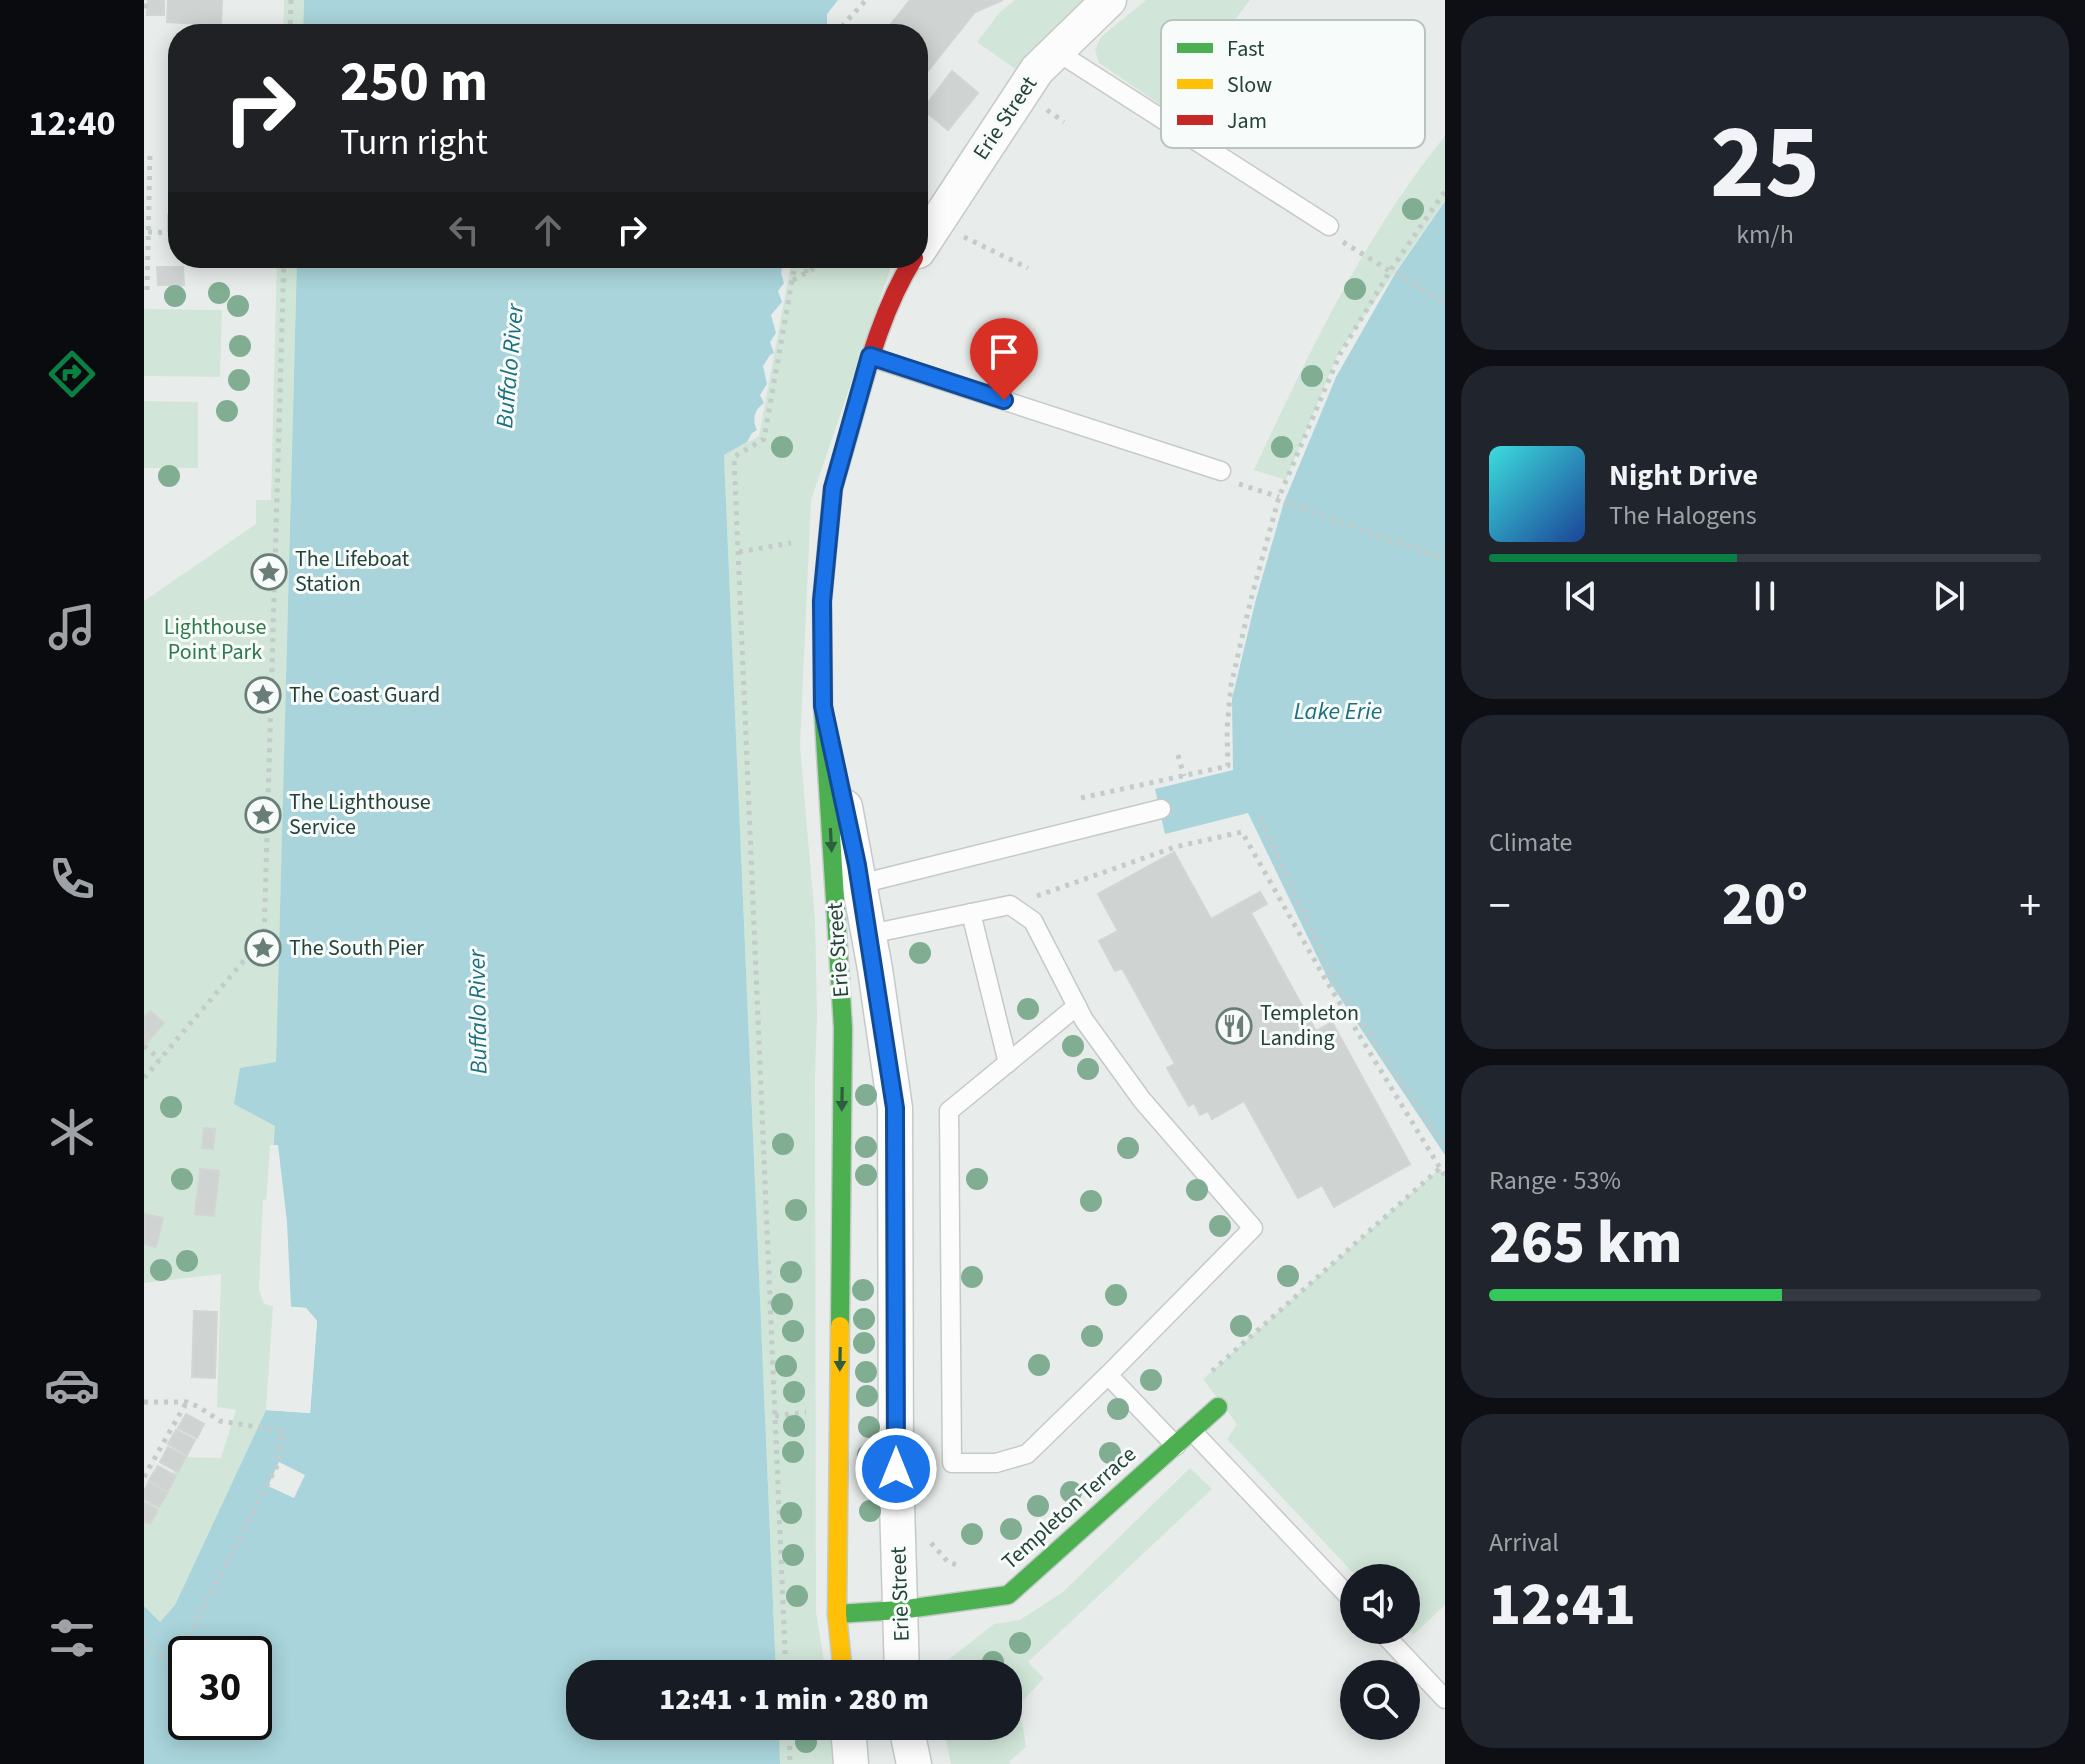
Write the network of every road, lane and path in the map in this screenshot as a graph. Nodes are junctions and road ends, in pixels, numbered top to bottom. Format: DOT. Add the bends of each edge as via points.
graph roads {
  1 [pos="291,0"];
  2 [pos="866,0"];
  3 [pos="1109,0"];
  4 [pos="290,24"];
  5 [pos="844,24"];
  6 [pos="1056,51"];
  7 [pos="1040,105"];
  8 [pos="1161,120"];
  9 [pos="1064,122"];
  10 [pos="1204,148"];
  11 [pos="150,152"];
  12 [pos="1445,191"];
  13 [pos="952,231"];
  14 [pos="148,232"];
  15 [pos="1333,232"];
  16 [pos="168,233"];
  17 [pos="928,236"];
  18 [pos="146,262"];
  19 [pos="284,268"];
  20 [pos="795,268"];
  21 [pos="807,268"];
  22 [pos="813,268"];
  23 [pos="908,268"];
  24 [pos="1028,268"];
  25 [pos="1393,271"];
  26 [pos="806,273"];
  27 [pos="793,280"];
  28 [pos="147,290"];
  29 [pos="1445,303"];
  30 [pos="870,356"];
  31 [pos="1227,476"];
  32 [pos="1282,500"];
  33 [pos="794,543"];
  34 [pos="739,552"];
  35 [pos="1445,559"];
  36 [pos="823,706"];
  37 [pos="1178,755"];
  38 [pos="1184,776"];
  39 [pos="1081,798"];
  40 [pos="1161,809"];
  41 [pos="1260,818"];
  42 [pos="846,887"];
  43 [pos="1010,905"];
  44 [pos="971,913"];
  45 [pos="868,933"];
  46 [pos="838,950"];
  47 [pos="1077,1006"];
  48 [pos="144,1046"];
  49 [pos="160,1059"];
  50 [pos="1008,1063"];
  51 [pos="144,1078"];
  52 [pos="1445,1147"];
  53 [pos="1440,1168"];
  54 [pos="1108,1375"];
  55 [pos="144,1402"];
  56 [pos="187,1402"];
  57 [pos="1218,1407"];
  58 [pos="814,1411"];
  59 [pos="775,1416"];
  60 [pos="1192,1431"];
  61 [pos="1176,1446"];
  62 [pos="144,1477"];
  63 [pos="1340,1587"];
  64 [pos="900,1610"];
  65 [pos="837,1614"];
  66 [pos="144,1641"];
  67 [pos="1393,1644"];
  68 [pos="785,1660"];
  69 [pos="842,1660"];
  70 [pos="902,1660"];
  71 [pos="1445,1699"];
  72 [pos="789,1740"];
  73 [pos="849,1740"];
  74 [pos="909,1740"];
  75 [pos="790,1764"];
  76 [pos="851,1764"];
  77 [pos="914,1764"];
  1 -- 4 [label="path"];
  2 -- 5 [label="path"];
  3 -- 6 [label="street, Erie Street"];
  6 -- 8 [label="lane"];
  6 -- 17 [label="street, Erie Street" via="1030,81"];
  7 -- 9 [label="path"];
  10 -- 15 [label="lane"];
  11 -- 14 [label="path"];
  12 -- 25 [label="path"];
  13 -- 24 [label="path"];
  14 -- 16 [label="path"];
  14 -- 18 [label="path"];
  15 -- 25 [label="path"];
  18 -- 28 [label="path"];
  19 -- 49 [label="path" via="264,937"];
  20 -- 27 [label="path"];
  21 -- 26 [label="path"];
  22 -- 26 [label="path"];
  23 -- 30 [label="street, Erie Street"];
  25 -- 29 [label="path"];
  25 -- 32 [label="path" via="1340,354"];
  26 -- 27 [label="path"];
  27 -- 34 [label="path" via="764,439 734,457"];
  30 -- 31 [label="lane"];
  30 -- 36 [label="street, Erie Street" via="833,488 822,601"];
  31 -- 32 [label="path"];
  32 -- 35 [label="path"];
  32 -- 38 [label="path" via="1231,685 1228,766"];
  33 -- 34 [label="path"];
  34 -- 59 [label="path"];
  36 -- 42 [label="street, Erie Street" via="857,865"];
  37 -- 38 [label="path"];
  38 -- 39 [label="path"];
  40 -- 42 [label="lane"];
  41 -- 52 [label="path" via="1337,985"];
  42 -- 45 [label="street, Erie Street"];
  42 -- 46 [label="street, Erie Street"];
  43 -- 44 [label="lane"];
  43 -- 47 [label="lane" via="1033,921"];
  43 -- 53 [label="path" via="1175,847 1242,832"];
  44 -- 45 [label="lane"];
  44 -- 50 [label="lane"];
  45 -- 46 [label="lane"];
  45 -- 64 [label="street, Erie Street" via="895,1108"];
  46 -- 65 [label="street, Erie Street, one-way" via="843,1028"];
  47 -- 50 [label="lane"];
  47 -- 54 [label="lane" via="1142,1100 1253,1228"];
  48 -- 49 [label="path"];
  49 -- 51 [label="path"];
  50 -- 54 [label="lane" via="949,1111 952,1463 996,1463 1027,1454"];
  54 -- 61 [label="lane"];
  55 -- 56 [label="path"];
  56 -- 62 [label="path"];
  56 -- 66 [label="path" via="220,1421 283,1431 279,1462 173,1666"];
  57 -- 60 [label="street, Templeton Terrace"];
  58 -- 59 [label="path"];
  59 -- 68 [label="path"];
  60 -- 61 [label="street, Templeton Terrace"];
  60 -- 63 [label="lane"];
  61 -- 64 [label="street, Templeton Terrace" via="1008,1595"];
  64 -- 65 [label="street, Templeton Terrace"];
  64 -- 70 [label="street, Erie Street"];
  65 -- 69 [label="street, Erie Street"];
  67 -- 71 [label="lane"];
  72 -- 75 [label="path"];
  73 -- 76 [label="street"];
  74 -- 77 [label="street"];
}
